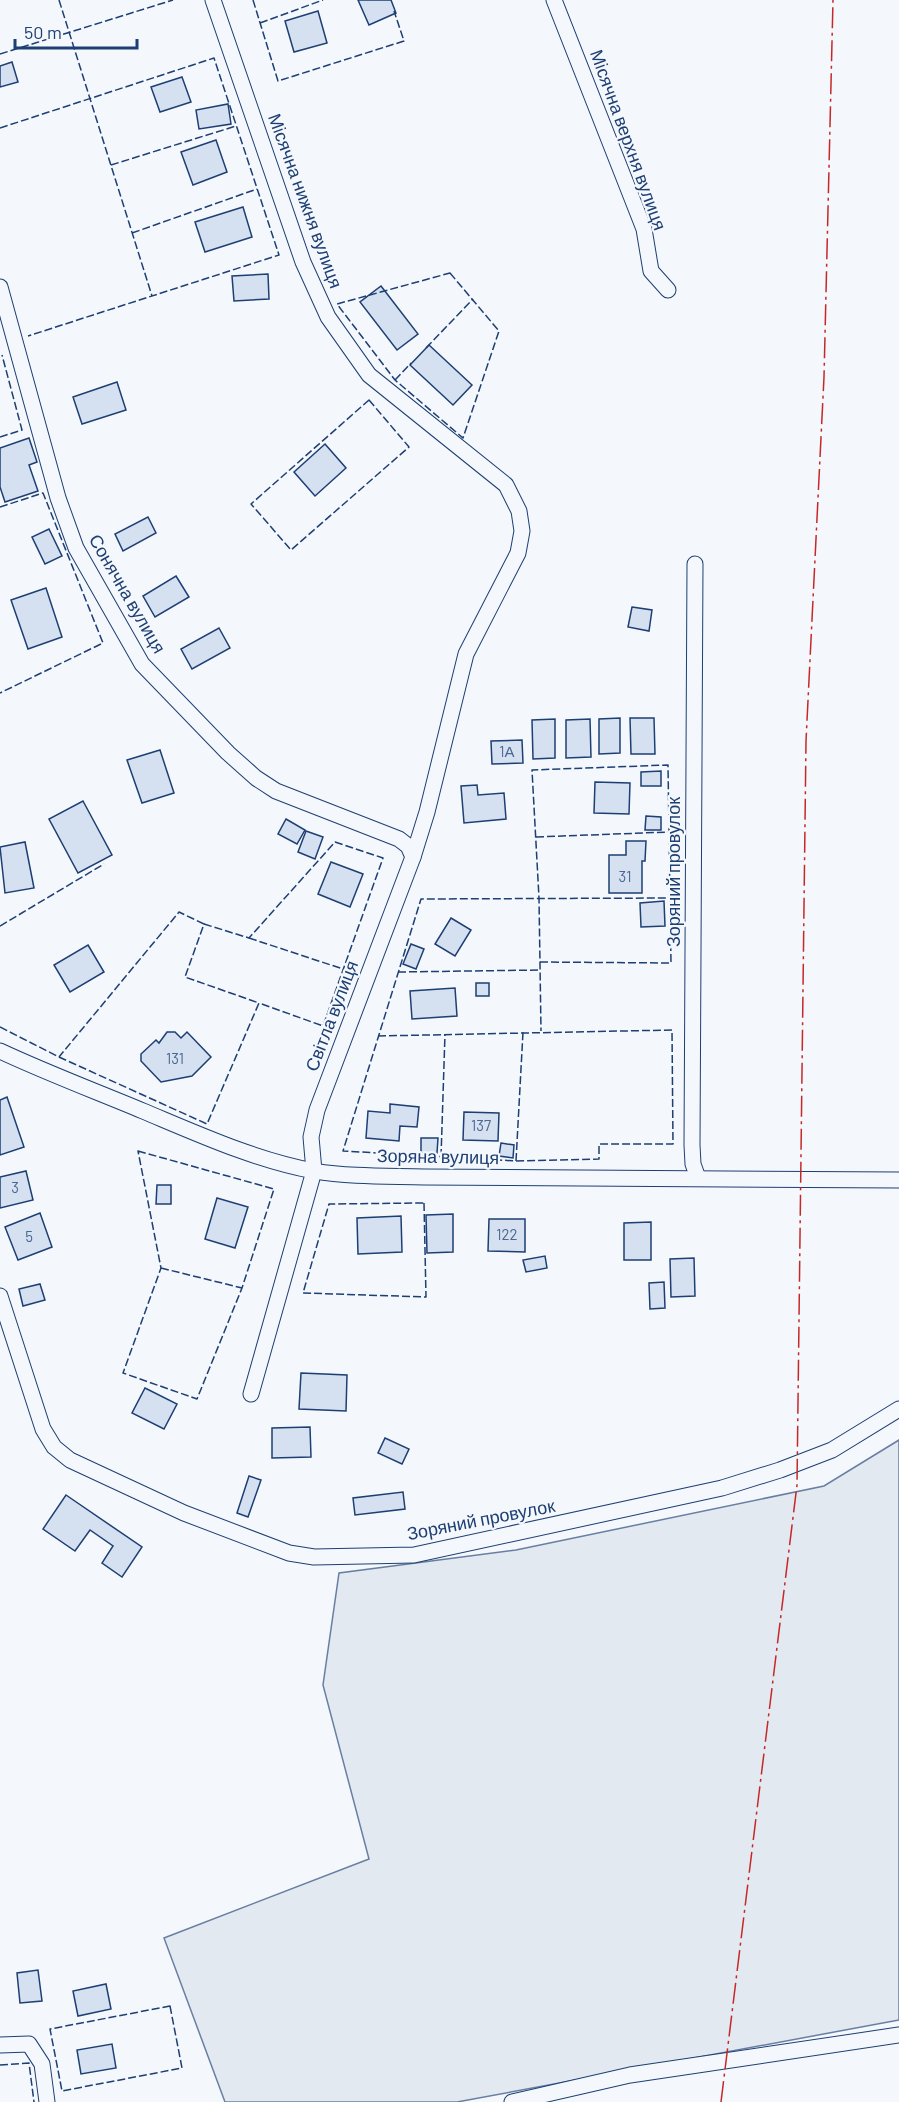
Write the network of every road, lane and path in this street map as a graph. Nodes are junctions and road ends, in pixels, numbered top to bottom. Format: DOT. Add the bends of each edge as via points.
graph roads {
  1 [pos="213,0"];
  2 [pos="554,0"];
  3 [pos="0,287"];
  4 [pos="668,290"];
  5 [pos="506,485"];
  6 [pos="695,564"];
  7 [pos="413,857"];
  8 [pos="0,1051"];
  9 [pos="314,1171"];
  10 [pos="698,1178"];
  11 [pos="899,1180"];
  12 [pos="0,1296"];
  13 [pos="251,1394"];
  14 [pos="899,1410"];
  15 [pos="899,2035"];
  16 [pos="0,2045"];
  17 [pos="47,2102"];
  18 [pos="512,2102"];
  1 -- 5 [label="street, Місячна нижня вулиця" via="303,262 328,317 369,375"];
  2 -- 4 [label="street, Місячна верхня вулиця" via="644,229 651,271"];
  3 -- 7 [label="street, Сонячна вулиця" via="58,498 73,538 122,633 142,663 256,778 276,790 399,839"];
  5 -- 7 [label="street, Світла вулиця" via="519,512 522,531 518,553 466,654"];
  6 -- 10 [label="street, Зоряний провулок" via="692,1145"];
  7 -- 9 [label="street, Світла вулиця" via="317,1110 311,1137"];
  8 -- 9 [label="street, Зоряна вулиця" via="195,1134 262,1158"];
  9 -- 10 [label="street, Зоряна вулиця" via="358,1176"];
  9 -- 13 [label="street, Світла вулиця"];
  10 -- 11 [label="street, Зоряна вулиця"];
  12 -- 14 [label="street, Зоряний провулок" via="43,1429 54,1447 70,1460 184,1513 269,1547 314,1557 414,1556 722,1488 832,1450"];
  15 -- 18 [label="street" via="630,2075"];
  16 -- 17 [label="street" via="29,2044 42,2064"];
}
